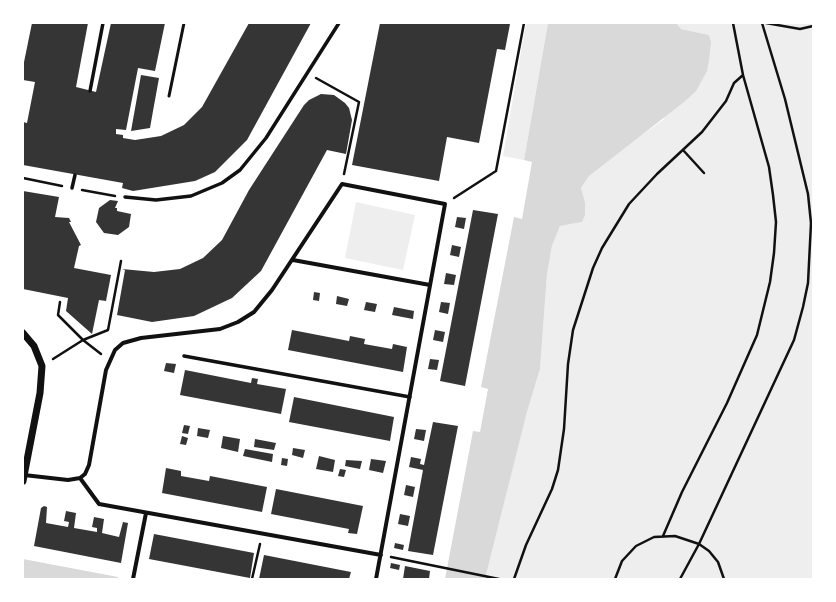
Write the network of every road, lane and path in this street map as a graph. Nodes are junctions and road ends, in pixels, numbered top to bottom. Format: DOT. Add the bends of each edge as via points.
graph roads {
  1 [pos="103,23"];
  2 [pos="184,23"];
  3 [pos="339,23"];
  4 [pos="524,23"];
  5 [pos="733,23"];
  6 [pos="762,23"];
  7 [pos="766,23"];
  8 [pos="813,26"];
  9 [pos="307,74"];
  10 [pos="743,75"];
  11 [pos="90,91"];
  12 [pos="169,96"];
  13 [pos="683,150"];
  14 [pos="704,173"];
  15 [pos="75,175"];
  16 [pos="342,184"];
  17 [pos="72,188"];
  18 [pos="125,197"];
  19 [pos="445,204"];
  20 [pos="812,223"];
  21 [pos="293,260"];
  22 [pos="121,261"];
  23 [pos="430,285"];
  24 [pos="60,302"];
  25 [pos="23,333"];
  26 [pos="83,340"];
  27 [pos="184,356"];
  28 [pos="109,361"];
  29 [pos="42,366"];
  30 [pos="410,397"];
  31 [pos="24,478"];
  32 [pos="80,478"];
  33 [pos="146,513"];
  34 [pos="262,534"];
  35 [pos="663,536"];
  36 [pos="699,544"];
  37 [pos="381,555"];
  38 [pos="133,579"];
  39 [pos="252,579"];
  40 [pos="376,579"];
  41 [pos="499,579"];
  42 [pos="514,579"];
  43 [pos="615,579"];
  44 [pos="680,579"];
  45 [pos="724,579"];
  1 -- 11 [label="street"];
  2 -- 12 [label="lane"];
  3 -- 9 [label="street"];
  4 -- 19 [label="path" via="496,171"];
  5 -- 10 [label="path"];
  6 -- 20 [label="path" via="803,170"];
  7 -- 8 [label="path" via="800,29"];
  9 -- 16 [label="path" via="359,102"];
  9 -- 18 [label="street" via="266,138 240,170 222,183 191,196 156,200"];
  10 -- 13 [label="path" via="734,83 726,101 702,132"];
  10 -- 35 [label="path" via="769,167 773,195 776,230 770,282 757,335"];
  13 -- 14 [label="path"];
  13 -- 42 [label="path" via="629,204 593,268 573,330 558,470"];
  15 -- 17 [label="street"];
  16 -- 19 [label="street"];
  16 -- 21 [label="street"];
  19 -- 23 [label="street"];
  20 -- 36 [label="path" via="808,282 794,340"];
  21 -- 23 [label="street"];
  21 -- 28 [label="street" via="262,304 238,322 220,329 132,340 115,350"];
  22 -- 26 [label="path" via="108,330"];
  23 -- 30 [label="street"];
  24 -- 26 [label="path" via="58,315"];
  25 -- 29 [label="street" via="34,346"];
  26 -- 28 [label="path"];
  26 -- 29 [label="path"];
  27 -- 30 [label="street"];
  28 -- 32 [label="street" via="89,465"];
  29 -- 31 [label="street" via="40,393"];
  30 -- 37 [label="street"];
  31 -- 32 [label="street"];
  32 -- 33 [label="street" via="99,504"];
  33 -- 34 [label="street"];
  33 -- 38 [label="street"];
  34 -- 37 [label="street"];
  34 -- 39 [label="path"];
  35 -- 36 [label="path" via="681,537"];
  35 -- 43 [label="path" via="645,541 632,550 622,561"];
  36 -- 44 [label="path"];
  36 -- 45 [label="path" via="718,562"];
  37 -- 40 [label="street"];
  37 -- 41 [label="path"];
}
